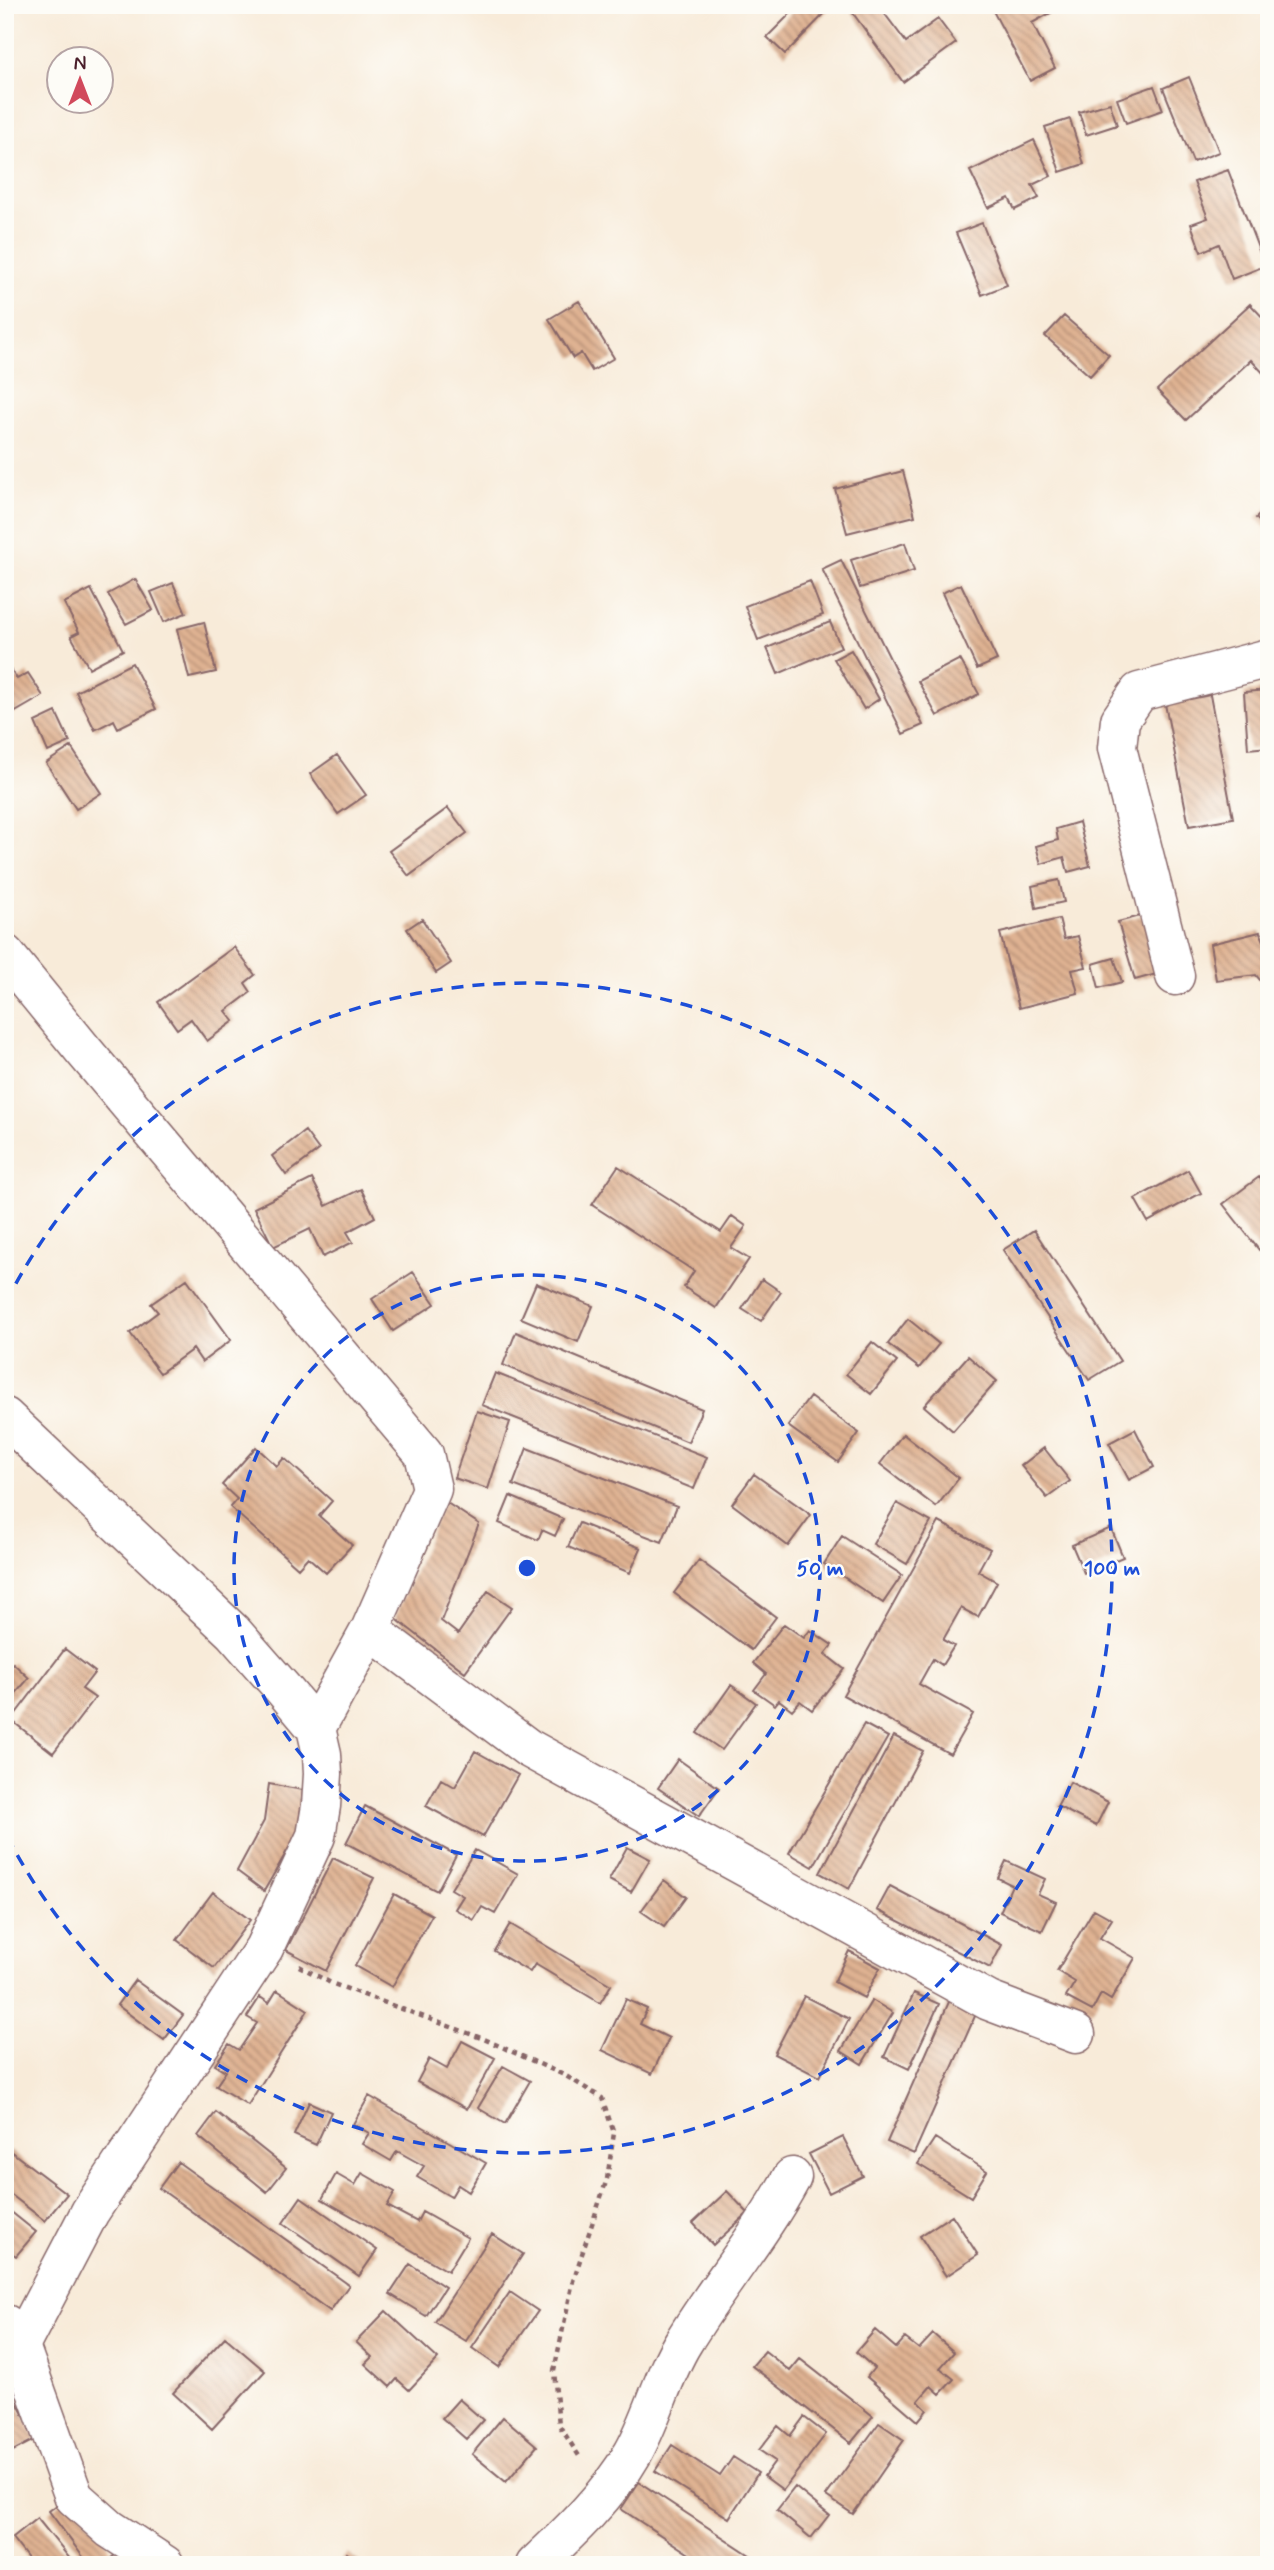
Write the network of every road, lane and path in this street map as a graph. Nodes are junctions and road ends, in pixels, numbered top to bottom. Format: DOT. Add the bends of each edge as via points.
graph roads {
  1 [pos="1269,657"];
  2 [pos="5,954"];
  3 [pos="1175,976"];
  4 [pos="5,1417"];
  5 [pos="370,1630"];
  6 [pos="316,1728"];
  7 [pos="264,1948"];
  8 [pos="1076,2034"];
  9 [pos="792,2177"];
  10 [pos="13,2334"];
  11 [pos="600,2498"];
  12 [pos="165,2565"];
  13 [pos="535,2565"];
  1 -- 3 [label="street" via="1139,692 1120,720 1117,748"];
  2 -- 5 [label="street" via="424,1454 432,1489"];
  4 -- 6 [label="street" via="233,1632"];
  5 -- 6 [label="street"];
  5 -- 8 [label="street" via="528,1748 989,2001"];
  6 -- 7 [label="street" via="323,1774 316,1836"];
  7 -- 10 [label="street"];
  7 -- 11 [label="path" via="331,1983 484,2039 566,2076 602,2098 614,2133 607,2179 573,2281 554,2371 559,2425 585,2464"];
  9 -- 11 [label="street" via="770,2217 682,2344 633,2453"];
  10 -- 12 [label="street" via="74,2497 110,2529"];
  11 -- 13 [label="street"];
}
